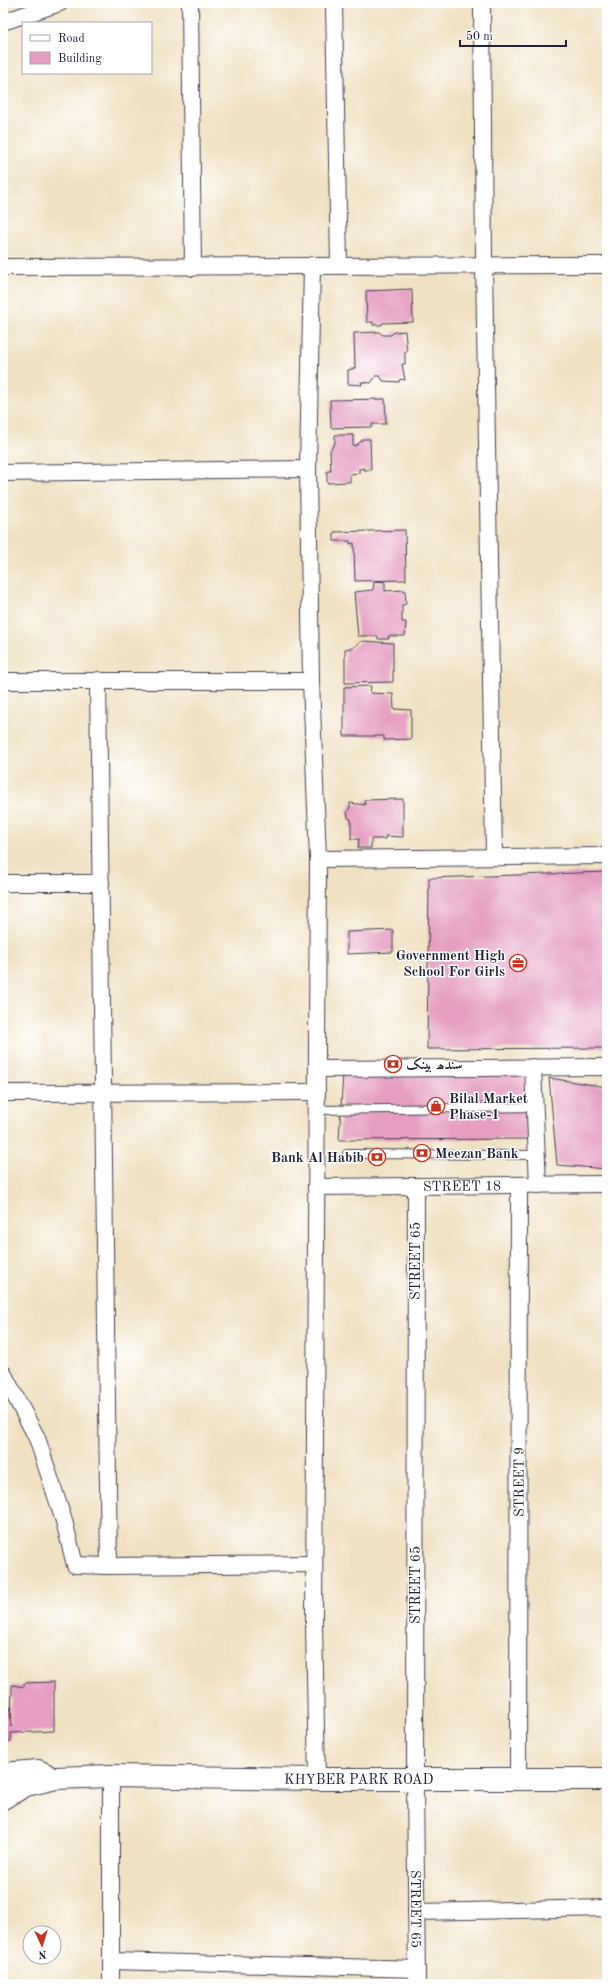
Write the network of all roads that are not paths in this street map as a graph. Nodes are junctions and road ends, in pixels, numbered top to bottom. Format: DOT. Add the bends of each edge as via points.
graph roads {
  1 [pos="60,3"];
  2 [pos="190,3"];
  3 [pos="334,3"];
  4 [pos="482,3"];
  5 [pos="3,22"];
  6 [pos="312,265"];
  7 [pos="339,265"];
  8 [pos="484,265"];
  9 [pos="607,265"];
  10 [pos="3,267"];
  11 [pos="193,268"];
  12 [pos="308,469"];
  13 [pos="3,473"];
  14 [pos="98,680"];
  15 [pos="3,681"];
  16 [pos="311,681"];
  17 [pos="607,856"];
  18 [pos="494,857"];
  19 [pos="318,859"];
  20 [pos="3,883"];
  21 [pos="101,883"];
  22 [pos="533,1067"];
  23 [pos="607,1067"];
  24 [pos="317,1069"];
  25 [pos="103,1092"];
  26 [pos="317,1092"];
  27 [pos="3,1093"];
  28 [pos="535,1107"];
  29 [pos="316,1110"];
  30 [pos="347,1154"];
  31 [pos="537,1155"];
  32 [pos="607,1184"];
  33 [pos="519,1185"];
  34 [pos="538,1185"];
  35 [pos="416,1186"];
  36 [pos="316,1187"];
  37 [pos="3,1373"];
  38 [pos="314,1564"];
  39 [pos="109,1566"];
  40 [pos="3,1774"];
  41 [pos="111,1776"];
  42 [pos="56,1778"];
  43 [pos="317,1779"];
  44 [pos="415,1779"];
  45 [pos="518,1779"];
  46 [pos="607,1779"];
  47 [pos="3,1798"];
  48 [pos="607,1908"];
  49 [pos="416,1912"];
  50 [pos="111,1961"];
  51 [pos="417,1976"];
  52 [pos="111,1984"];
  1 -- 5 [label="street"];
  2 -- 11 [label="street"];
  3 -- 7 [label="street"];
  4 -- 8 [label="street"];
  6 -- 7 [label="street"];
  6 -- 11 [label="street"];
  6 -- 12 [label="street"];
  7 -- 8 [label="street"];
  8 -- 9 [label="street"];
  8 -- 18 [label="street"];
  10 -- 11 [label="street"];
  12 -- 13 [label="street"];
  12 -- 16 [label="street"];
  14 -- 15 [label="street"];
  14 -- 16 [label="street"];
  14 -- 21 [label="street"];
  16 -- 19 [label="street"];
  17 -- 18 [label="street"];
  18 -- 19 [label="street"];
  19 -- 24 [label="street"];
  20 -- 21 [label="street"];
  21 -- 25 [label="street"];
  22 -- 23 [label="street"];
  22 -- 24 [label="street"];
  22 -- 28 [label="street"];
  24 -- 26 [label="street"];
  25 -- 26 [label="street"];
  25 -- 27 [label="street"];
  25 -- 39 [label="street"];
  26 -- 29 [label="street"];
  28 -- 29 [label="lane"];
  28 -- 31 [label="street"];
  29 -- 36 [label="street"];
  30 -- 31 [label="lane"];
  31 -- 34 [label="street"];
  32 -- 34 [label="street, STREET 18"];
  33 -- 34 [label="street, STREET 18"];
  33 -- 35 [label="street, STREET 18"];
  33 -- 45 [label="street, STREET 9"];
  35 -- 36 [label="street, STREET 18"];
  35 -- 44 [label="street, STREET 65"];
  36 -- 38 [label="street"];
  37 -- 39 [label="street" via="37,1438 64,1521 75,1565"];
  38 -- 39 [label="street"];
  38 -- 43 [label="street"];
  40 -- 42 [label="street" via="38,1772"];
  41 -- 42 [label="street, KHYBER PARK ROAD"];
  41 -- 43 [label="street, KHYBER PARK ROAD"];
  41 -- 50 [label="street"];
  42 -- 47 [label="street" via="26,1785"];
  43 -- 44 [label="street, KHYBER PARK ROAD"];
  44 -- 45 [label="street, KHYBER PARK ROAD"];
  44 -- 49 [label="street, STREET 65"];
  45 -- 46 [label="street, KHYBER PARK ROAD"];
  48 -- 49 [label="street"];
  49 -- 51 [label="street, STREET 65"];
  50 -- 51 [label="street"];
  50 -- 52 [label="street"];
}
